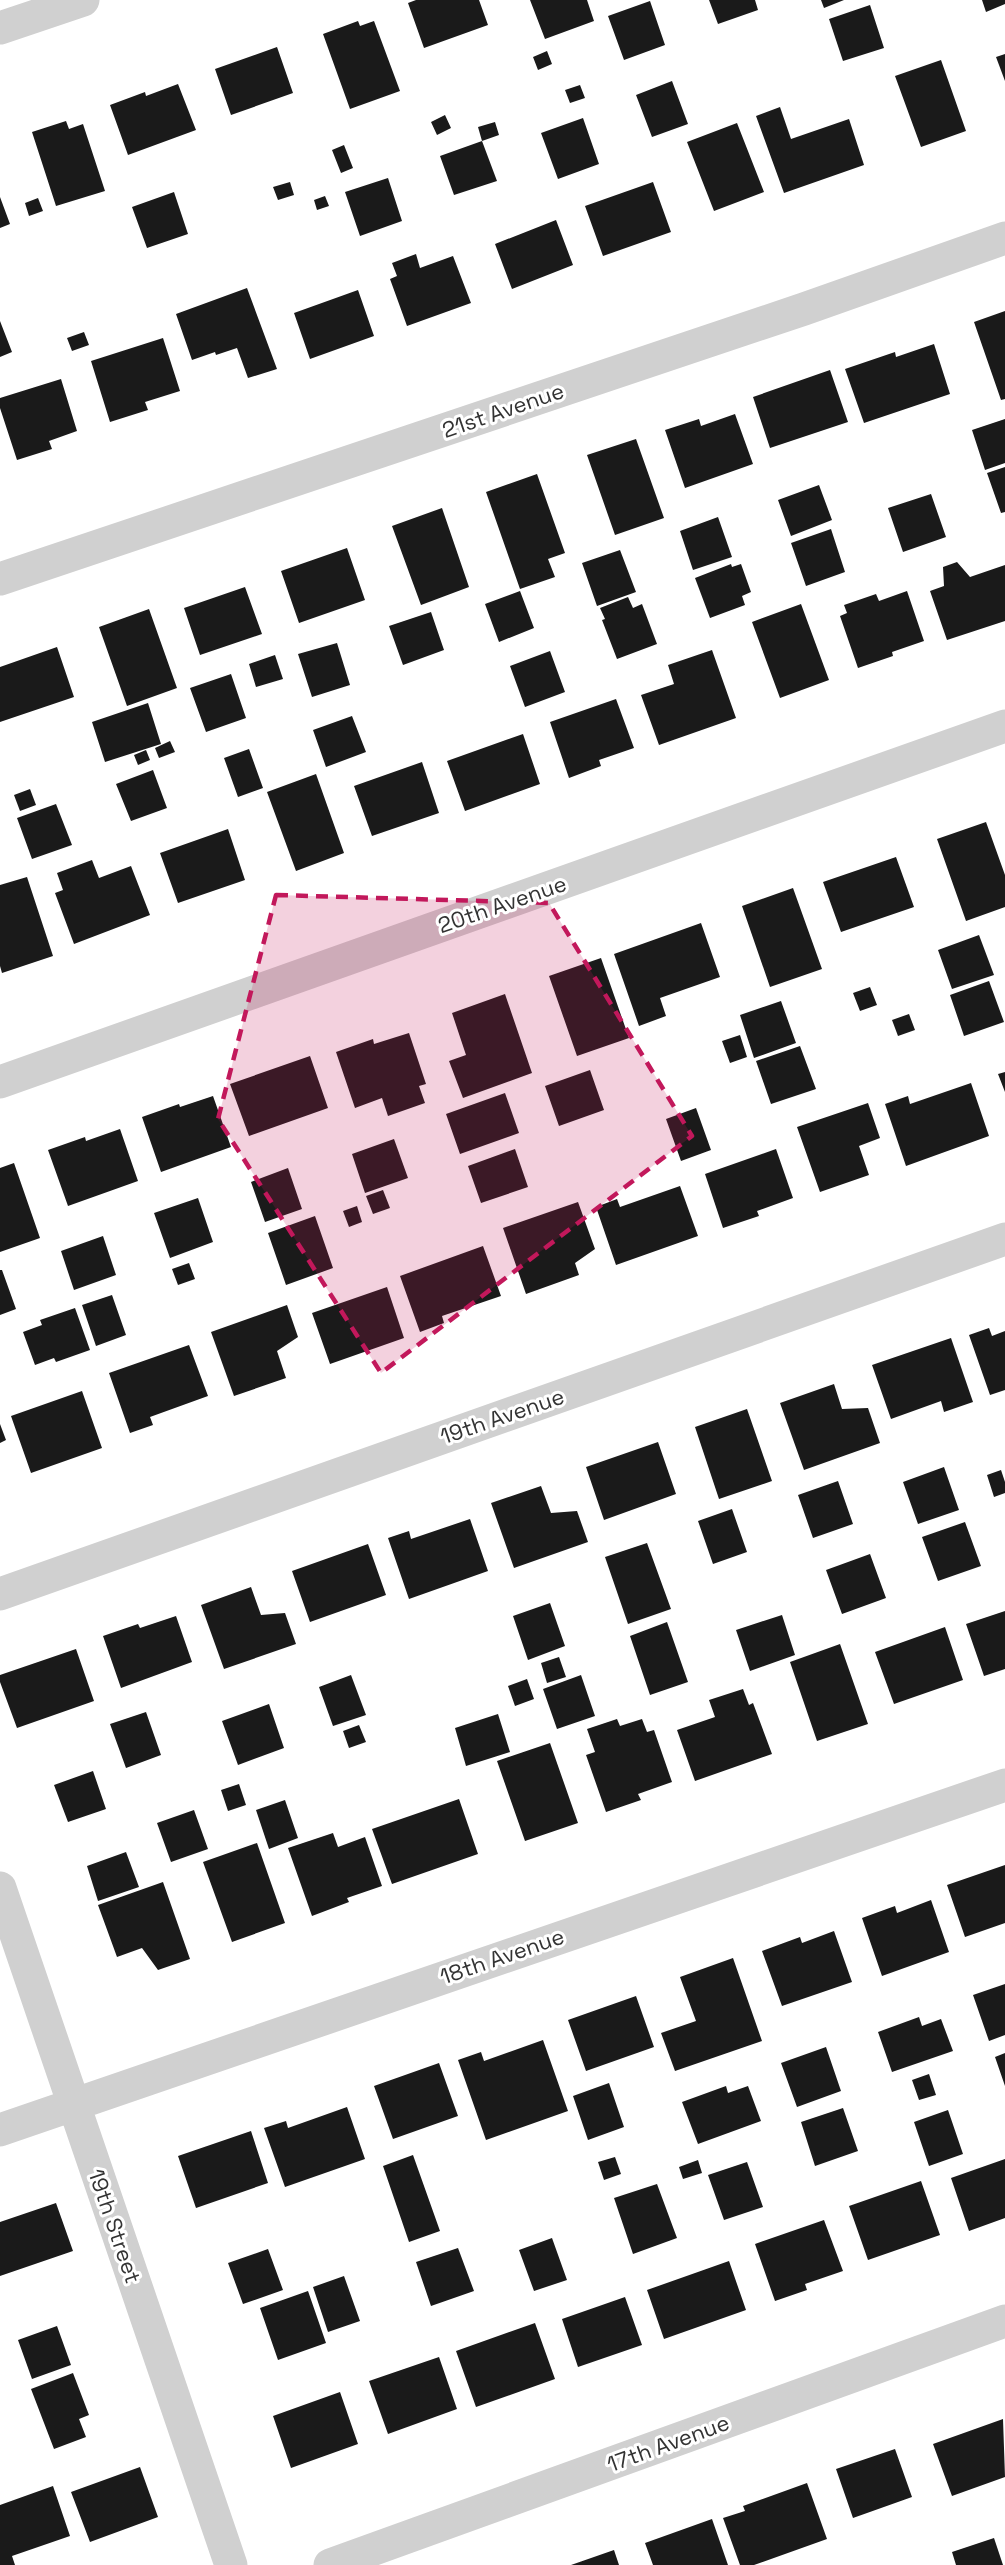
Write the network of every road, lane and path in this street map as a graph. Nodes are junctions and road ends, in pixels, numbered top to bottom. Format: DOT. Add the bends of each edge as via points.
graph roads {
  1 [pos="83,0"];
  2 [pos="0,28"];
  3 [pos="1005,238"];
  4 [pos="0,579"];
  5 [pos="1005,726"];
  6 [pos="0,1082"];
  7 [pos="1005,1239"];
  8 [pos="0,1594"];
  9 [pos="1005,1785"];
  10 [pos="0,1888"];
  11 [pos="73,2103"];
  12 [pos="0,2130"];
  13 [pos="1005,2321"];
  14 [pos="231,2565"];
  15 [pos="330,2565"];
  1 -- 2 [label="street"];
  3 -- 4 [label="street, 21st Avenue"];
  5 -- 6 [label="street, 20th Avenue"];
  7 -- 8 [label="street, 19th Avenue"];
  9 -- 11 [label="street, 18th Avenue"];
  10 -- 11 [label="street, 19th Street"];
  11 -- 12 [label="street, 18th Avenue"];
  11 -- 14 [label="street, 19th Street"];
  13 -- 15 [label="street, 17th Avenue"];
}
